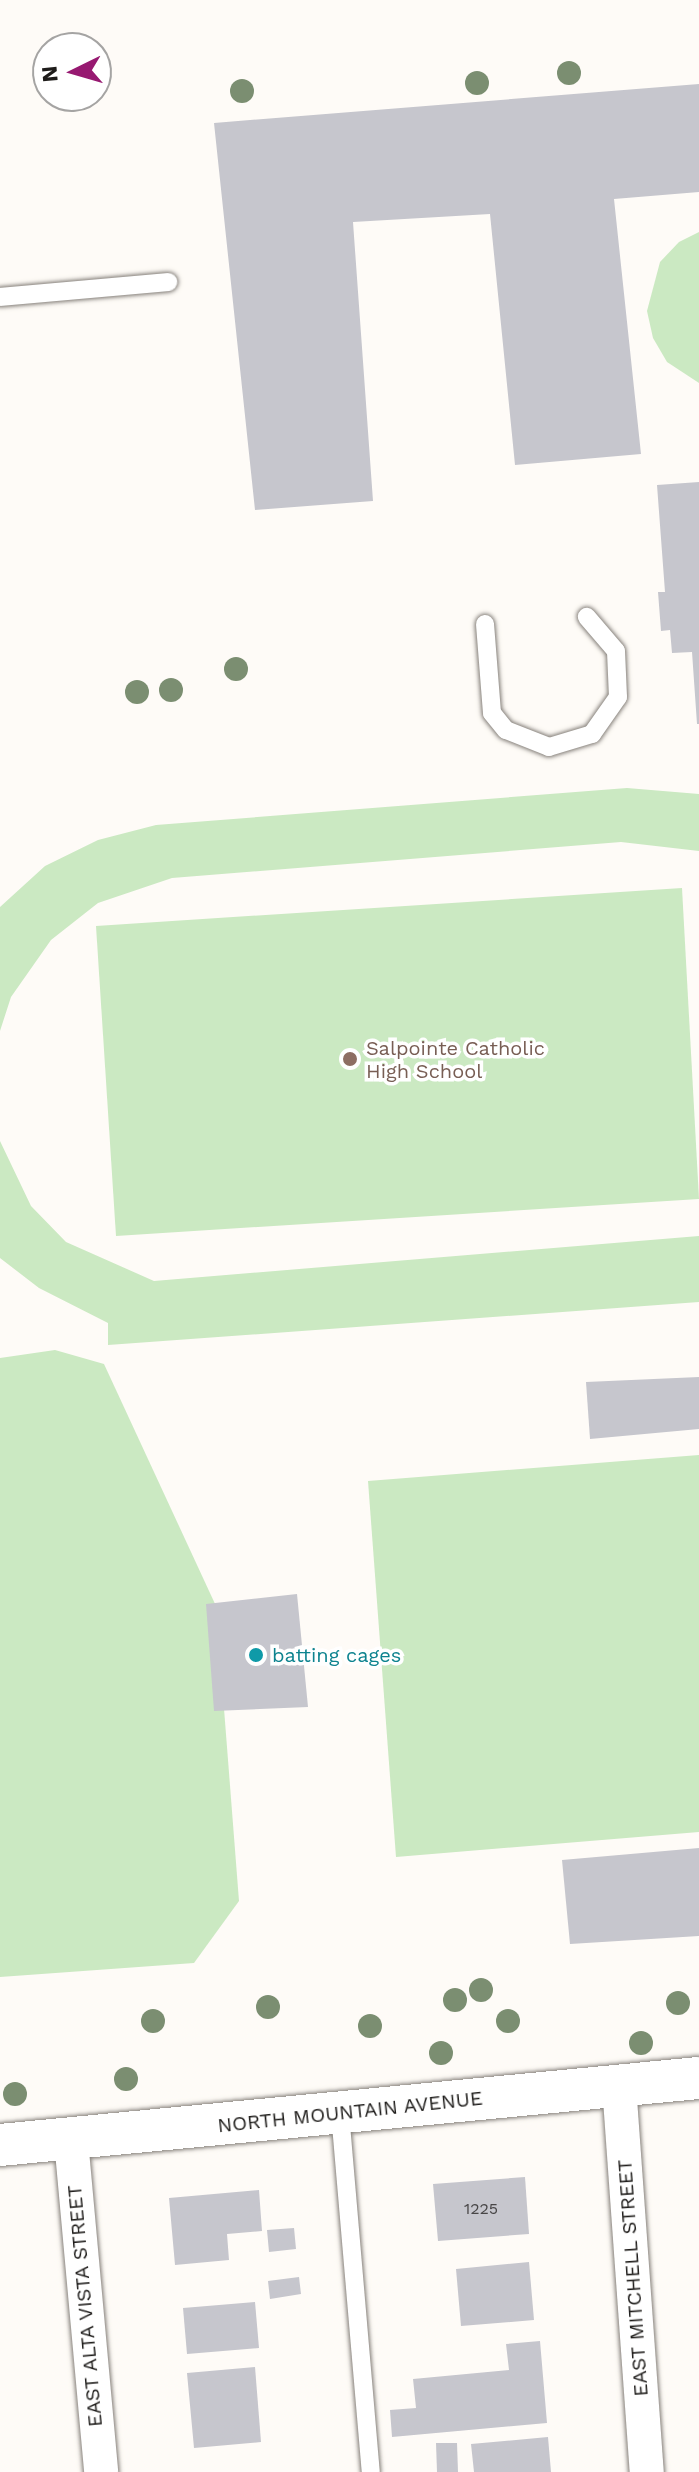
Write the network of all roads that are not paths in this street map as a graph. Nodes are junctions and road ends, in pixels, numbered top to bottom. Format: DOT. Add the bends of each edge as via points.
graph roads {
  1 [pos="168,282"];
  2 [pos="0,297"];
  3 [pos="587,617"];
  4 [pos="485,624"];
  5 [pos="699,2078"];
  6 [pos="619,2085"];
  7 [pos="340,2113"];
  8 [pos="71,2140"];
  9 [pos="0,2145"];
  10 [pos="644,2424"];
  11 [pos="101,2472"];
  12 [pos="371,2472"];
  13 [pos="647,2472"];
  14 [pos="667,2472"];
  1 -- 2 [label="lane"];
  3 -- 4 [label="lane" via="616,651 618,697 600,726 572,744 549,747 506,730 492,713"];
  5 -- 6 [label="street, NORTH MOUNTAIN AVENUE"];
  6 -- 7 [label="street, NORTH MOUNTAIN AVENUE"];
  6 -- 10 [label="street, EAST MITCHELL STREET"];
  7 -- 8 [label="street, NORTH MOUNTAIN AVENUE"];
  7 -- 12 [label="lane"];
  8 -- 9 [label="street, NORTH MOUNTAIN AVENUE"];
  8 -- 11 [label="street, EAST ALTA VISTA STREET"];
  10 -- 13 [label="street, EAST MITCHELL STREET"];
  10 -- 14 [label="street"];
}
